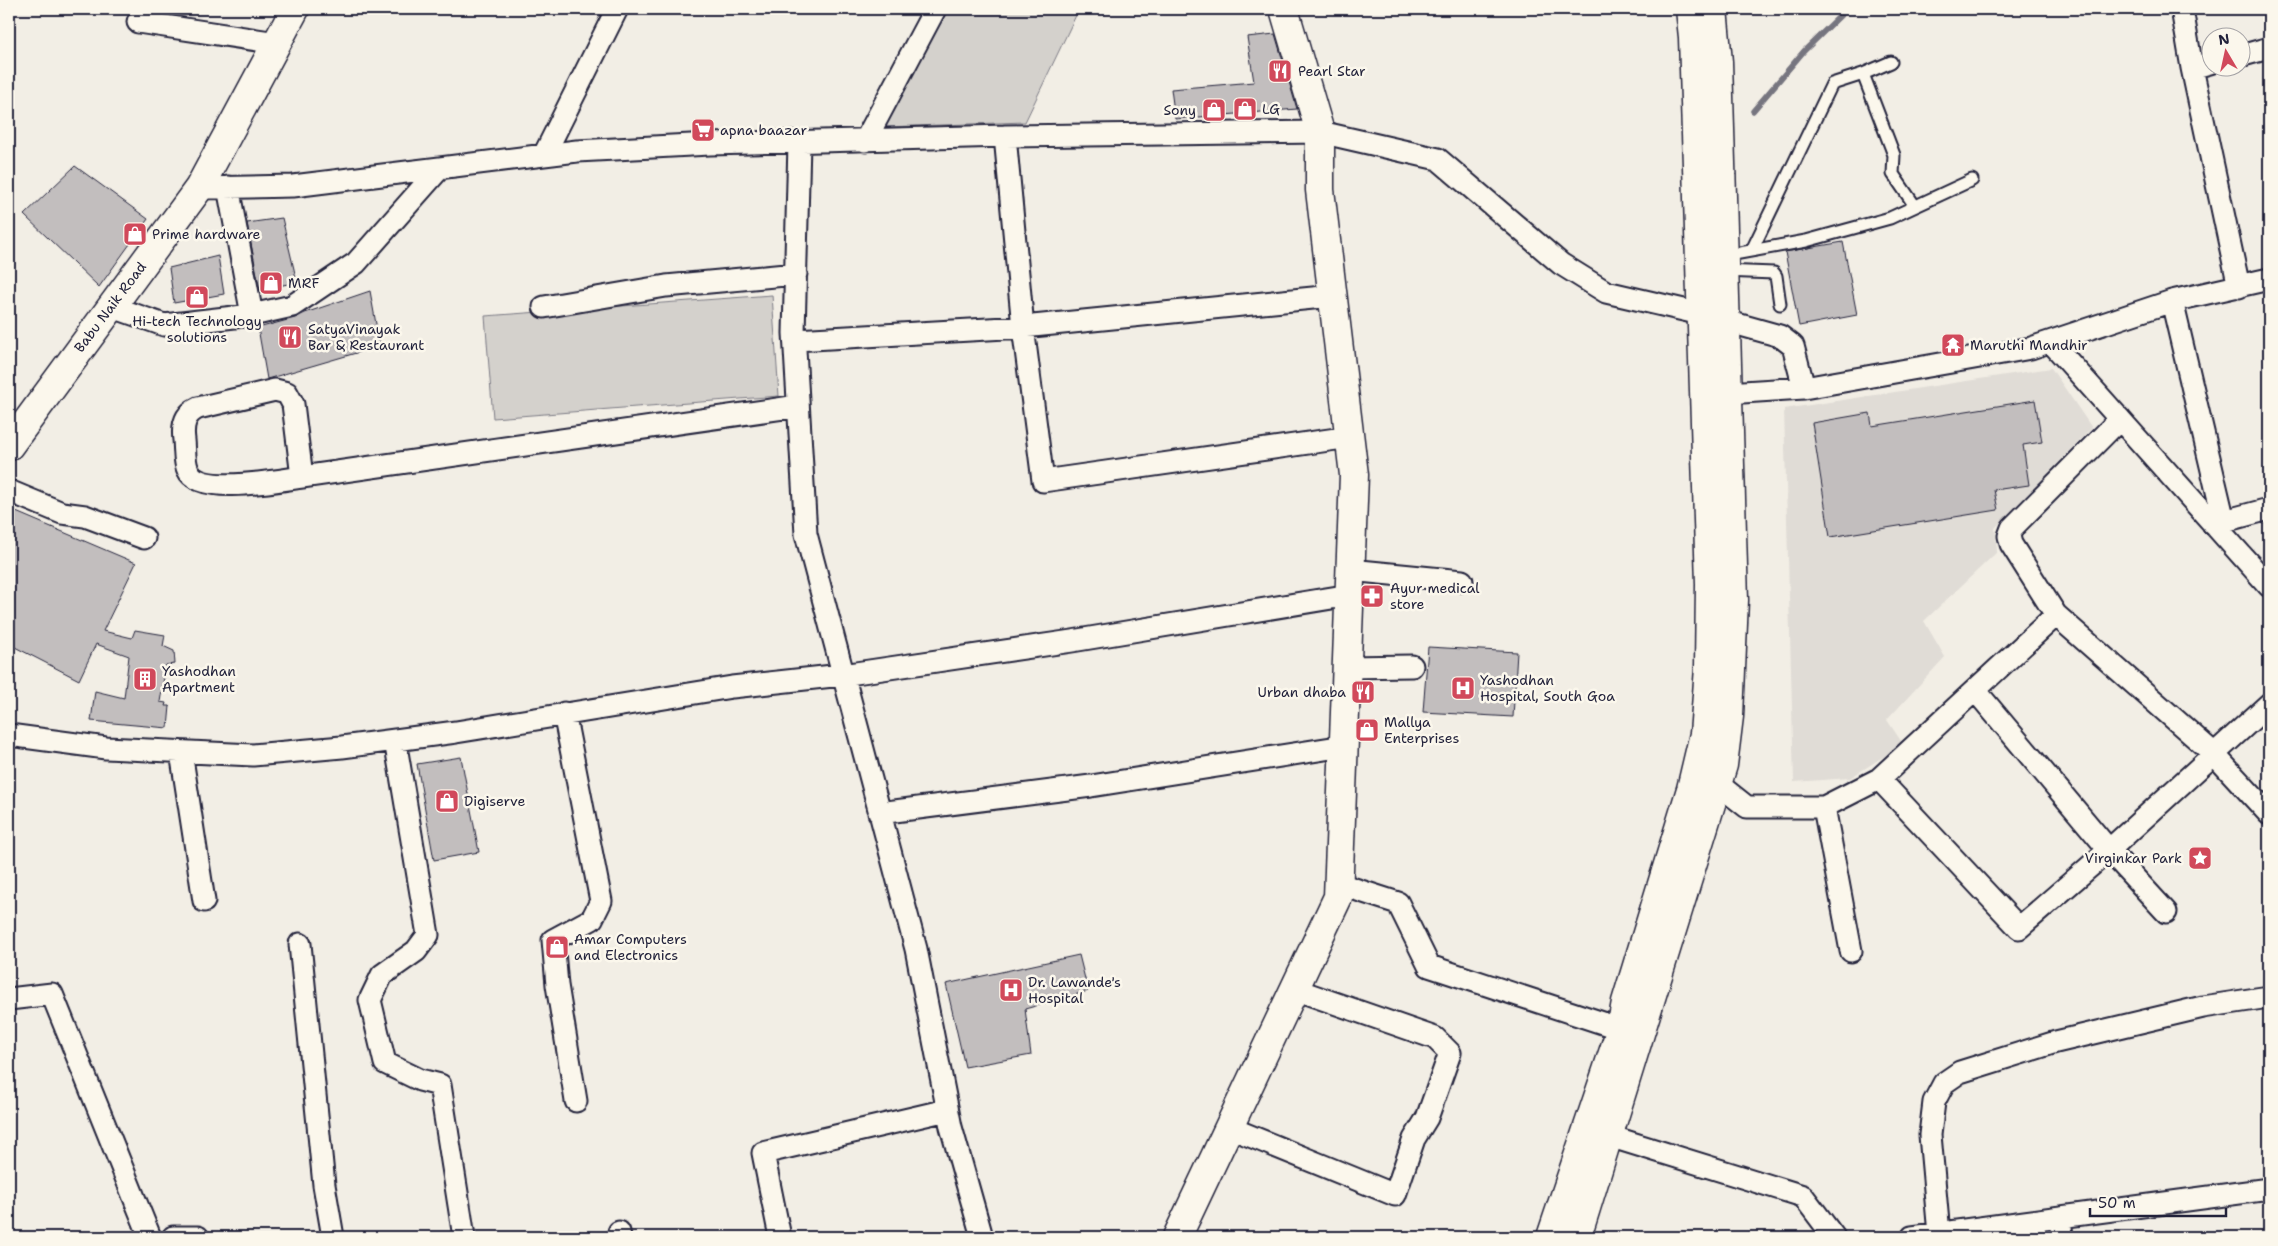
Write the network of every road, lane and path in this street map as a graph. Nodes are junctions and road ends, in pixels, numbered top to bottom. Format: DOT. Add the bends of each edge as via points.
graph roads {
  1 [pos="295,9"];
  2 [pos="617,9"];
  3 [pos="934,9"];
  4 [pos="1284,9"];
  5 [pos="1690,9"];
  6 [pos="1713,9"];
  7 [pos="2182,9"];
  8 [pos="138,22"];
  9 [pos="277,43"];
  10 [pos="2269,48"];
  11 [pos="2250,53"];
  12 [pos="1891,62"];
  13 [pos="2200,63"];
  14 [pos="1863,74"];
  15 [pos="2203,78"];
  16 [pos="1320,132"];
  17 [pos="1005,136"];
  18 [pos="865,141"];
  19 [pos="799,143"];
  20 [pos="544,155"];
  21 [pos="440,168"];
  22 [pos="1972,180"];
  23 [pos="228,187"];
  24 [pos="198,188"];
  25 [pos="1915,206"];
  26 [pos="1752,250"];
  27 [pos="1723,263"];
  28 [pos="796,274"];
  29 [pos="2269,280"];
  30 [pos="2239,287"];
  31 [pos="1333,296"];
  32 [pos="2172,302"];
  33 [pos="1780,304"];
  34 [pos="110,306"];
  35 [pos="544,307"];
  36 [pos="252,315"];
  37 [pos="1713,317"];
  38 [pos="1023,327"];
  39 [pos="795,340"];
  40 [pos="2051,342"];
  41 [pos="1804,388"];
  42 [pos="1727,393"];
  43 [pos="798,406"];
  44 [pos="2120,419"];
  45 [pos="1350,437"];
  46 [pos="9,446"];
  47 [pos="302,478"];
  48 [pos="9,491"];
  49 [pos="2269,509"];
  50 [pos="2218,522"];
  51 [pos="144,538"];
  52 [pos="1462,581"];
  53 [pos="1350,582"];
  54 [pos="2269,586"];
  55 [pos="2056,615"];
  56 [pos="1347,666"];
  57 [pos="1412,666"];
  58 [pos="842,675"];
  59 [pos="1975,690"];
  60 [pos="2269,704"];
  61 [pos="564,713"];
  62 [pos="9,735"];
  63 [pos="395,740"];
  64 [pos="1344,746"];
  65 [pos="181,752"];
  66 [pos="2214,754"];
  67 [pos="1879,779"];
  68 [pos="1718,784"];
  69 [pos="1824,806"];
  70 [pos="879,813"];
  71 [pos="2269,814"];
  72 [pos="2109,850"];
  73 [pos="1339,884"];
  74 [pos="204,901"];
  75 [pos="2166,912"];
  76 [pos="300,944"];
  77 [pos="1851,952"];
  78 [pos="1294,989"];
  79 [pos="2269,997"];
  80 [pos="9,999"];
  81 [pos="1621,1029"];
  82 [pos="576,1101"];
  83 [pos="947,1110"];
  84 [pos="1228,1127"];
  85 [pos="1609,1136"];
  86 [pos="2269,1189"];
  87 [pos="2061,1227"];
  88 [pos="1939,1234"];
  89 [pos="150,1237"];
  90 [pos="173,1237"];
  91 [pos="198,1237"];
  92 [pos="333,1237"];
  93 [pos="464,1237"];
  94 [pos="780,1237"];
  95 [pos="982,1237"];
  96 [pos="1177,1237"];
  97 [pos="1551,1237"];
  98 [pos="1577,1237"];
  99 [pos="1834,1237"];
  100 [pos="1912,1237"];
  1 -- 9 [label="main road, Babu Naik Road"];
  2 -- 20 [label="street"];
  3 -- 18 [label="street"];
  4 -- 16 [label="main road"];
  5 -- 37 [label="main road"];
  6 -- 27 [label="main road" via="1718,62"];
  7 -- 13 [label="street"];
  8 -- 9 [label="street"];
  9 -- 24 [label="main road, Babu Naik Road"];
  10 -- 11 [label="street"];
  12 -- 14 [label="lane"];
  14 -- 25 [label="lane" via="1894,155 1894,174"];
  14 -- 26 [label="lane" via="1832,84"];
  15 -- 30 [label="street"];
  16 -- 17 [label="street"];
  16 -- 31 [label="main road" via="1320,190"];
  16 -- 37 [label="street" via="1438,159 1561,264 1606,292"];
  17 -- 18 [label="street"];
  17 -- 38 [label="street"];
  18 -- 19 [label="street"];
  19 -- 20 [label="street" via="691,145"];
  19 -- 28 [label="street"];
  20 -- 21 [label="street"];
  21 -- 23 [label="street" via="293,186"];
  21 -- 36 [label="street" via="356,263 292,306"];
  22 -- 25 [label="lane"];
  23 -- 24 [label="street"];
  23 -- 36 [label="street"];
  24 -- 34 [label="main road, Babu Naik Road"];
  25 -- 26 [label="lane" via="1890,218 1806,241"];
  26 -- 27 [label="lane"];
  27 -- 33 [label="lane" via="1774,273"];
  27 -- 37 [label="main road"];
  28 -- 35 [label="street" via="666,286"];
  28 -- 39 [label="street"];
  29 -- 30 [label="street"];
  30 -- 32 [label="street"];
  31 -- 38 [label="street"];
  31 -- 45 [label="main road"];
  32 -- 40 [label="street"];
  32 -- 50 [label="street"];
  34 -- 36 [label="street" via="164,325"];
  34 -- 46 [label="main road, Babu Naik Road"];
  37 -- 41 [label="street" via="1780,336 1793,346"];
  37 -- 42 [label="main road"];
  37 -- 81 [label="main road" via="1709,668 1704,734"];
  38 -- 39 [label="street"];
  38 -- 45 [label="street" via="1043,481"];
  39 -- 43 [label="street"];
  40 -- 41 [label="street"];
  40 -- 44 [label="street"];
  41 -- 42 [label="street"];
  42 -- 68 [label="main road" via="1734,600 1730,716"];
  43 -- 47 [label="street"];
  43 -- 58 [label="street" via="806,534"];
  44 -- 50 [label="street"];
  44 -- 55 [label="street" via="2012,528 2009,536"];
  45 -- 53 [label="main road" via="1354,475"];
  47 -- 47 [label="street" via="293,404 287,393 275,390 189,412 183,431 188,470 193,477 207,484 224,485"];
  48 -- 51 [label="street" via="62,513 85,516"];
  49 -- 50 [label="street"];
  50 -- 54 [label="street"];
  52 -- 53 [label="street"];
  53 -- 56 [label="main road"];
  53 -- 58 [label="street" via="1072,641"];
  55 -- 59 [label="street"];
  55 -- 66 [label="street"];
  56 -- 57 [label="street"];
  56 -- 64 [label="main road"];
  58 -- 61 [label="street" via="732,687"];
  58 -- 70 [label="street"];
  59 -- 67 [label="street"];
  59 -- 72 [label="street"];
  60 -- 66 [label="street"];
  61 -- 63 [label="street"];
  61 -- 82 [label="street" via="601,901 592,919 553,940"];
  62 -- 65 [label="street" via="106,748"];
  63 -- 65 [label="street" via="252,755"];
  63 -- 93 [label="street" via="428,935 416,951 382,975 370,1000 384,1063 420,1080 440,1085"];
  64 -- 70 [label="street" via="1092,786"];
  64 -- 73 [label="main road"];
  65 -- 74 [label="street"];
  66 -- 71 [label="street"];
  66 -- 72 [label="street"];
  67 -- 69 [label="street"];
  67 -- 72 [label="street" via="2020,928"];
  68 -- 69 [label="street" via="1747,807"];
  68 -- 85 [label="main road"];
  69 -- 77 [label="street"];
  70 -- 83 [label="street" via="916,949"];
  72 -- 75 [label="street"];
  73 -- 78 [label="main road" via="1338,897"];
  73 -- 81 [label="street" via="1398,903 1429,966"];
  76 -- 92 [label="street" via="324,1185"];
  78 -- 84 [label="main road"];
  78 -- 84 [label="street" via="1434,1038 1450,1052 1427,1118 1414,1139 1396,1195"];
  79 -- 88 [label="street" via="2203,1007 2056,1042 1960,1072 1944,1083 1934,1102 1930,1135"];
  80 -- 89 [label="street" via="52,994"];
  81 -- 97 [label="main road"];
  83 -- 94 [label="street" via="763,1153"];
  83 -- 95 [label="street"];
  84 -- 96 [label="main road"];
  85 -- 98 [label="main road"];
  85 -- 99 [label="street" via="1803,1196"];
  86 -- 87 [label="street"];
  87 -- 88 [label="street"];
  88 -- 100 [label="street"];
  90 -- 91 [label="street"];
}
